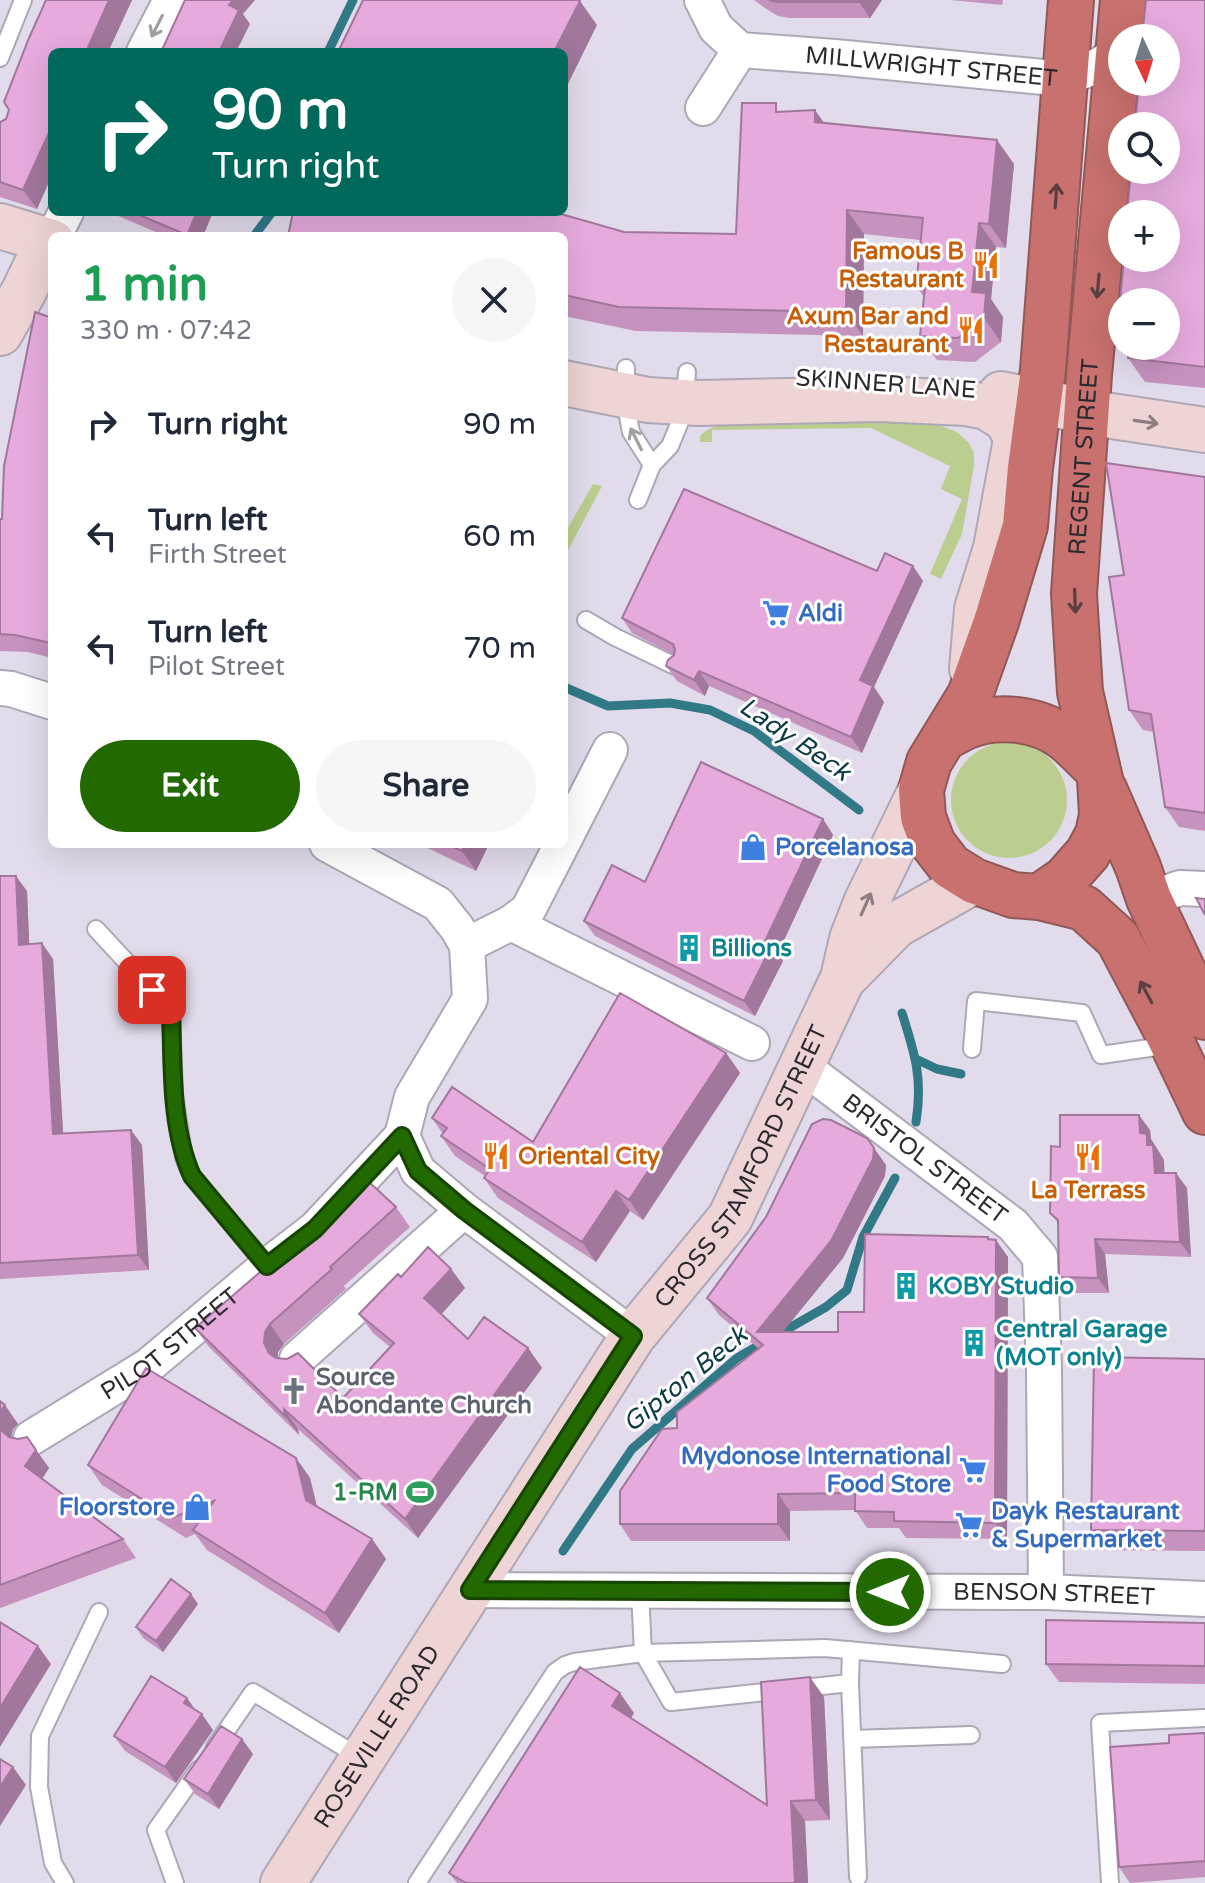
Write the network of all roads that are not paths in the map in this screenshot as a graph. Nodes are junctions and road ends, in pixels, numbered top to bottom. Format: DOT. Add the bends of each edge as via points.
graph roads {
  1 [pos="23,0"];
  2 [pos="171,0"];
  3 [pos="702,0"];
  4 [pos="1071,0"];
  5 [pos="1123,0"];
  6 [pos="1121,24"];
  7 [pos="146,48"];
  8 [pos="740,50"];
  9 [pos="0,58"];
  10 [pos="1108,59"];
  11 [pos="1064,79"];
  12 [pos="1114,96"];
  13 [pos="703,108"];
  14 [pos="0,226"];
  15 [pos="55,232"];
  16 [pos="48,245"];
  17 [pos="0,333"];
  18 [pos="568,361"];
  19 [pos="626,382"];
  20 [pos="568,383"];
  21 [pos="686,387"];
  22 [pos="1022,411"];
  23 [pos="1087,411"];
  24 [pos="1205,430"];
  25 [pos="652,465"];
  26 [pos="638,500"];
  27 [pos="586,620"];
  28 [pos="675,666"];
  29 [pos="0,688"];
  30 [pos="48,701"];
  31 [pos="945,737"];
  32 [pos="610,750"];
  33 [pos="1098,774"];
  34 [pos="921,790"];
  35 [pos="568,832"];
  36 [pos="334,848"];
  37 [pos="560,848"];
  38 [pos="974,881"];
  39 [pos="1205,889"];
  40 [pos="1039,897"];
  41 [pos="1149,899"];
  42 [pos="511,923"];
  43 [pos="96,929"];
  44 [pos="467,945"];
  45 [pos="843,978"];
  46 [pos="1205,1017"];
  47 [pos="752,1043"];
  48 [pos="1172,1045"];
  49 [pos="972,1049"];
  50 [pos="802,1066"];
  51 [pos="1205,1112"];
  52 [pos="402,1136"];
  53 [pos="464,1210"];
  54 [pos="267,1266"];
  55 [pos="633,1336"];
  56 [pos="297,1359"];
  57 [pos="31,1438"];
  58 [pos="470,1590"];
  59 [pos="640,1591"];
  60 [pos="1046,1592"];
  61 [pos="1205,1599"];
  62 [pos="99,1612"];
  63 [pos="851,1650"];
  64 [pos="643,1653"];
  65 [pos="1002,1664"];
  66 [pos="850,1683"];
  67 [pos="1205,1718"];
  68 [pos="971,1735"];
  69 [pos="852,1739"];
  70 [pos="362,1759"];
  71 [pos="858,1877"];
  72 [pos="65,1883"];
  73 [pos="175,1883"];
  74 [pos="283,1883"];
  75 [pos="417,1883"];
  76 [pos="1110,1883"];
  1 -- 9 [label="lane"];
  2 -- 7 [label="street, one-way"];
  3 -- 8 [label="street" via="716,28"];
  4 -- 11 [label="highway, REGENT STREET"];
  5 -- 6 [label="highway, REGENT STREET"];
  8 -- 11 [label="street, MILLWRIGHT STREET"];
  8 -- 13 [label="street"];
  10 -- 11 [label="street, MILLWRIGHT STREET"];
  22 -- 11 [label="highway, REGENT STREET, one-way" via="1051,274"];
  12 -- 23 [label="highway, REGENT STREET, one-way"];
  14 -- 15 [label="street"];
  16 -- 17 [label="street"];
  18 -- 19 [label="street, SKINNER LANE"];
  19 -- 20 [label="street, SKINNER LANE"];
  19 -- 21 [label="street, SKINNER LANE"];
  25 -- 19 [label="lane, one-way" via="631,432"];
  21 -- 22 [label="street, SKINNER LANE" via="852,380 987,391"];
  21 -- 25 [label="lane" via="675,436"];
  22 -- 23 [label="street, SKINNER LANE"];
  22 -- 31 [label="highway, REGENT STREET" via="1030,468 1025,526 970,695"];
  23 -- 24 [label="street, SKINNER LANE, one-way"];
  23 -- 33 [label="highway, REGENT STREET, one-way" via="1074,594 1080,692"];
  25 -- 26 [label="lane"];
  27 -- 28 [label="lane"];
  29 -- 30 [label="street"];
  31 -- 33 [label="highway" via="969,725 1020,719 1063,737"];
  31 -- 34 [label="highway" via="929,762"];
  32 -- 35 [label="street"];
  33 -- 40 [label="highway" via="1098,834 1065,879"];
  33 -- 41 [label="highway"];
  34 -- 38 [label="highway" via="933,844 950,866"];
  45 -- 34 [label="street, CROSS STAMFORD STREET, one-way" via="866,903"];
  36 -- 44 [label="street" via="438,904"];
  37 -- 42 [label="street" via="528,910"];
  38 -- 40 [label="highway" via="992,890"];
  38 -- 45 [label="street, CROSS STAMFORD STREET" via="896,925"];
  39 -- 41 [label="street" via="1180,888"];
  48 -- 40 [label="highway, one-way" via="1118,939 1084,908"];
  41 -- 46 [label="highway"];
  42 -- 44 [label="street"];
  42 -- 47 [label="street"];
  43 -- 54 [label="lane" via="171,1010 174,1095 184,1158 192,1176"];
  44 -- 52 [label="street" via="470,999 412,1097"];
  45 -- 50 [label="street, CROSS STAMFORD STREET"];
  48 -- 49 [label="lane" via="1101,1055 1082,1013 976,1001"];
  48 -- 51 [label="highway"];
  50 -- 55 [label="street, CROSS STAMFORD STREET" via="730,1218"];
  50 -- 60 [label="street, BRISTOL STREET" via="1013,1225 1040,1257"];
  52 -- 53 [label="street" via="418,1171"];
  52 -- 54 [label="street, PILOT STREET" via="315,1229"];
  53 -- 55 [label="street"];
  53 -- 56 [label="street"];
  54 -- 57 [label="street, PILOT STREET" via="148,1366"];
  55 -- 58 [label="street, CROSS STAMFORD STREET"];
  58 -- 59 [label="street, BENSON STREET"];
  58 -- 70 [label="street, ROSEVILLE ROAD"];
  59 -- 60 [label="street, BENSON STREET"];
  59 -- 64 [label="lane"];
  60 -- 61 [label="street, BENSON STREET"];
  62 -- 72 [label="lane" via="40,1736 39,1787 53,1863"];
  63 -- 64 [label="lane"];
  63 -- 65 [label="lane"];
  63 -- 66 [label="lane"];
  64 -- 66 [label="lane" via="671,1702"];
  64 -- 75 [label="lane" via="574,1662 555,1672"];
  66 -- 69 [label="lane"];
  67 -- 76 [label="lane" via="1100,1723"];
  68 -- 69 [label="lane"];
  69 -- 71 [label="lane"];
  70 -- 73 [label="lane" via="253,1692 156,1830"];
  70 -- 74 [label="street, ROSEVILLE ROAD"];
}
